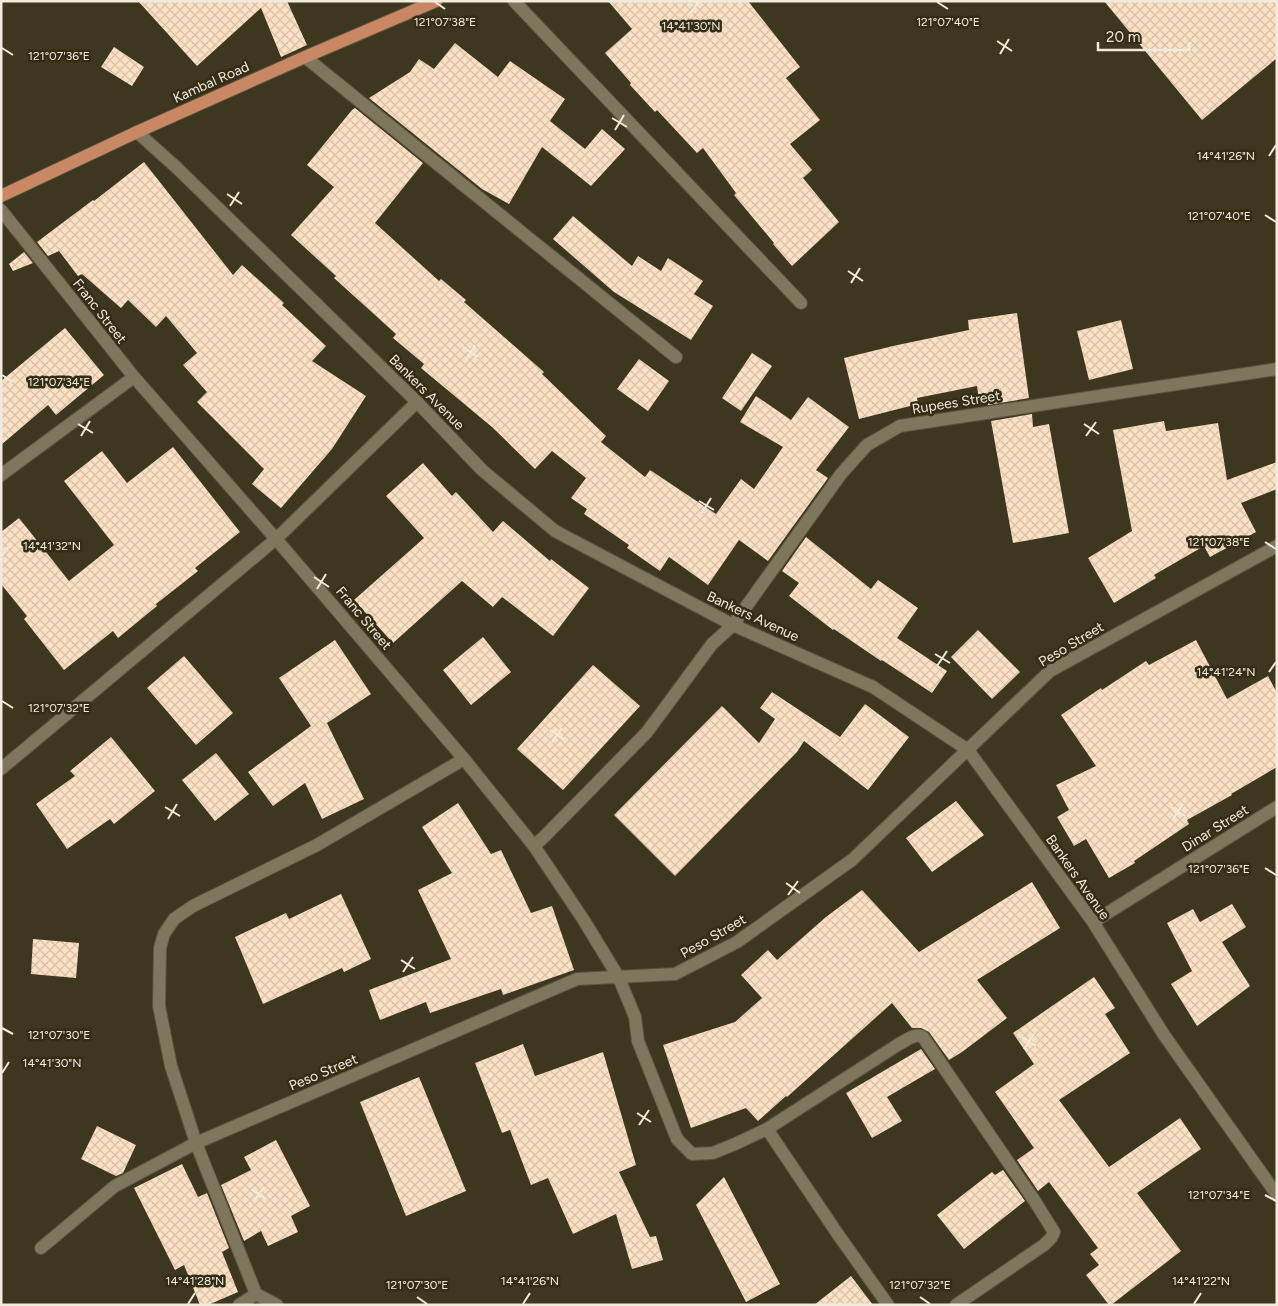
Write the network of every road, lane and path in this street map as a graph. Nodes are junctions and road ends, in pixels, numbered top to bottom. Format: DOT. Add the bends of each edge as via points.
graph roads {
  1 [pos="436,1"];
  2 [pos="514,1"];
  3 [pos="305,57"];
  4 [pos="137,132"];
  5 [pos="1,196"];
  6 [pos="1,210"];
  7 [pos="802,303"];
  8 [pos="676,357"];
  9 [pos="1277,369"];
  10 [pos="134,377"];
  11 [pos="417,402"];
  12 [pos="1,475"];
  13 [pos="276,539"];
  14 [pos="1277,546"];
  15 [pos="732,625"];
  16 [pos="968,750"];
  17 [pos="464,759"];
  18 [pos="1,769"];
  19 [pos="1277,807"];
  20 [pos="534,846"];
  21 [pos="1093,922"];
  22 [pos="619,978"];
  23 [pos="768,1129"];
  24 [pos="196,1143"];
  25 [pos="1277,1195"];
  26 [pos="41,1248"];
  27 [pos="256,1294"];
  28 [pos="239,1305"];
  29 [pos="277,1305"];
  30 [pos="888,1305"];
  31 [pos="956,1305"];
  1 -- 3 [label="main road, Kambal Road"];
  2 -- 7 [label="street"];
  3 -- 4 [label="main road, Kambal Road"];
  3 -- 8 [label="street"];
  4 -- 5 [label="main road, Kambal Road"];
  4 -- 11 [label="street, Bankers Avenue"];
  6 -- 10 [label="street, Franc Street"];
  9 -- 15 [label="street, Rupees Street" via="900,426 867,445 841,474"];
  10 -- 12 [label="street"];
  10 -- 13 [label="street, Franc Street"];
  11 -- 13 [label="street"];
  11 -- 15 [label="street, Bankers Avenue" via="482,470 555,531"];
  13 -- 17 [label="street, Franc Street"];
  13 -- 18 [label="street"];
  14 -- 16 [label="street, Peso Street" via="1050,671"];
  15 -- 16 [label="street, Bankers Avenue" via="873,687"];
  15 -- 20 [label="street, Rupees Street" via="712,644 647,732"];
  16 -- 21 [label="street, Bankers Avenue"];
  16 -- 22 [label="street, Peso Street" via="852,860 737,942 676,974"];
  17 -- 20 [label="street, Franc Street"];
  17 -- 24 [label="street" via="317,845 193,906 174,919 160,948 159,1006 171,1066"];
  19 -- 21 [label="street, Dinar Street"];
  20 -- 22 [label="street, Franc Street"];
  21 -- 25 [label="street, Bankers Avenue" via="1164,1035"];
  22 -- 23 [label="street, Franc Street" via="635,1017 638,1040 677,1139 692,1154 713,1153"];
  22 -- 24 [label="street, Peso Street" via="577,979"];
  23 -- 30 [label="street"];
  23 -- 31 [label="street, Franc Street" via="899,1044 916,1035 923,1037 1054,1232 1044,1245"];
  24 -- 26 [label="street, Peso Street" via="115,1186"];
  24 -- 27 [label="street"];
  27 -- 28 [label="street"];
  27 -- 29 [label="street"];
}
